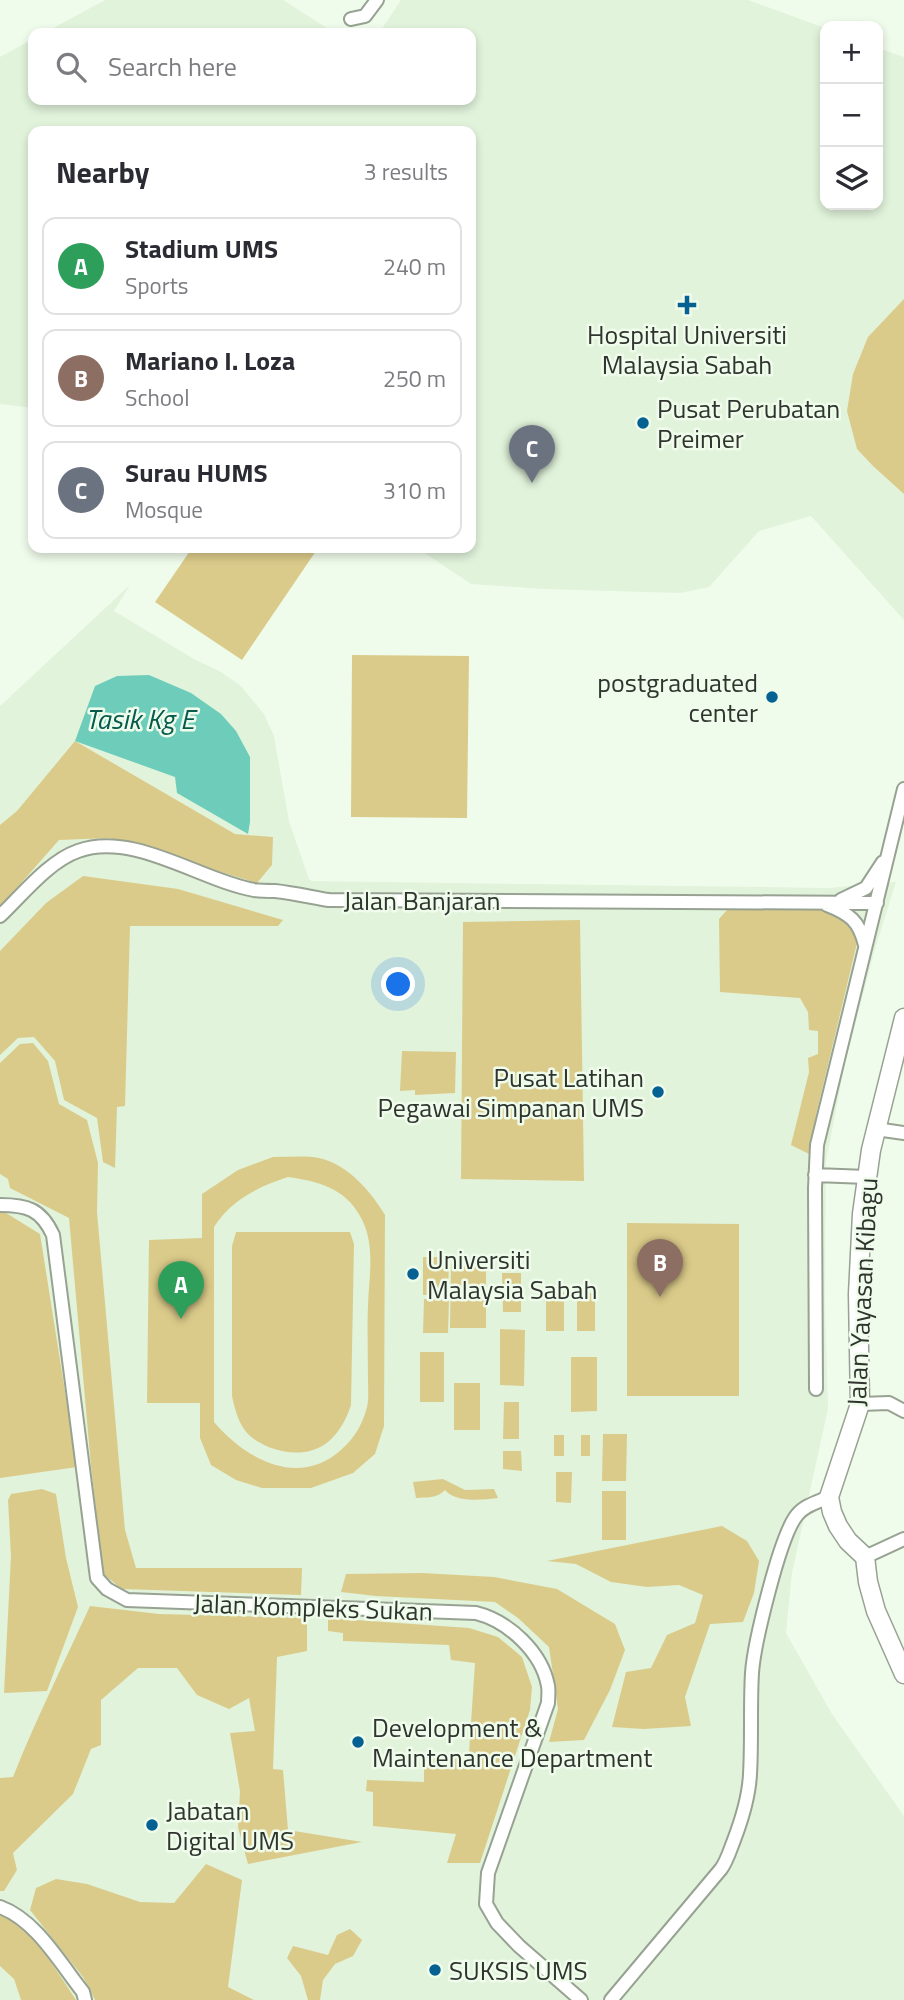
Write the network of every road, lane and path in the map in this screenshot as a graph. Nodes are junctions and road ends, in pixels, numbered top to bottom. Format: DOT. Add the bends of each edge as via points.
graph roads {
  1 [pos="377,0"];
  2 [pos="351,19"];
  3 [pos="904,789"];
  4 [pos="888,856"];
  5 [pos="823,903"];
  6 [pos="877,903"];
  7 [pos="0,916"];
  8 [pos="865,946"];
  9 [pos="904,1018"];
  10 [pos="876,1129"];
  11 [pos="904,1133"];
  12 [pos="815,1175"];
  13 [pos="867,1177"];
  14 [pos="0,1205"];
  15 [pos="816,1389"];
  16 [pos="860,1404"];
  17 [pos="904,1411"];
  18 [pos="829,1497"];
  19 [pos="904,1539"];
  20 [pos="865,1557"];
  21 [pos="904,1674"];
  22 [pos="0,1908"];
  23 [pos="85,2000"];
  24 [pos="580,2000"];
  25 [pos="611,2000"];
  1 -- 2 [label="street" via="365,16"];
  3 -- 4 [label="street"];
  4 -- 5 [label="street" via="866,888"];
  4 -- 6 [label="street"];
  5 -- 6 [label="street, Jalan Banjaran"];
  5 -- 7 [label="street, Jalan Banjaran" via="328,900 256,891 110,845 79,851 57,862"];
  5 -- 8 [label="street" via="851,918 861,929"];
  6 -- 8 [label="street"];
  8 -- 12 [label="street" via="819,1135"];
  9 -- 10 [label="street, Jalan Yayasan Kibagu"];
  10 -- 11 [label="street"];
  10 -- 13 [label="street, Jalan Yayasan Kibagu"];
  12 -- 13 [label="street"];
  12 -- 15 [label="street"];
  13 -- 16 [label="street, Jalan Yayasan Kibagu" via="859,1254"];
  14 -- 24 [label="street, Jalan Kompleks Sukan" via="19,1205 38,1213 53,1235 97,1578 107,1589 127,1600 476,1613 509,1628 539,1662 548,1703 488,1873 486,1904 519,1946"];
  16 -- 17 [label="street" via="889,1403"];
  16 -- 18 [label="street, Jalan Yayasan Kibagu"];
  18 -- 20 [label="street" via="838,1525"];
  18 -- 25 [label="street" via="799,1513 781,1552 752,1668 750,1776 726,1861"];
  19 -- 20 [label="street"];
  20 -- 21 [label="street" via="876,1611"];
  22 -- 23 [label="street" via="33,1928"];
}
